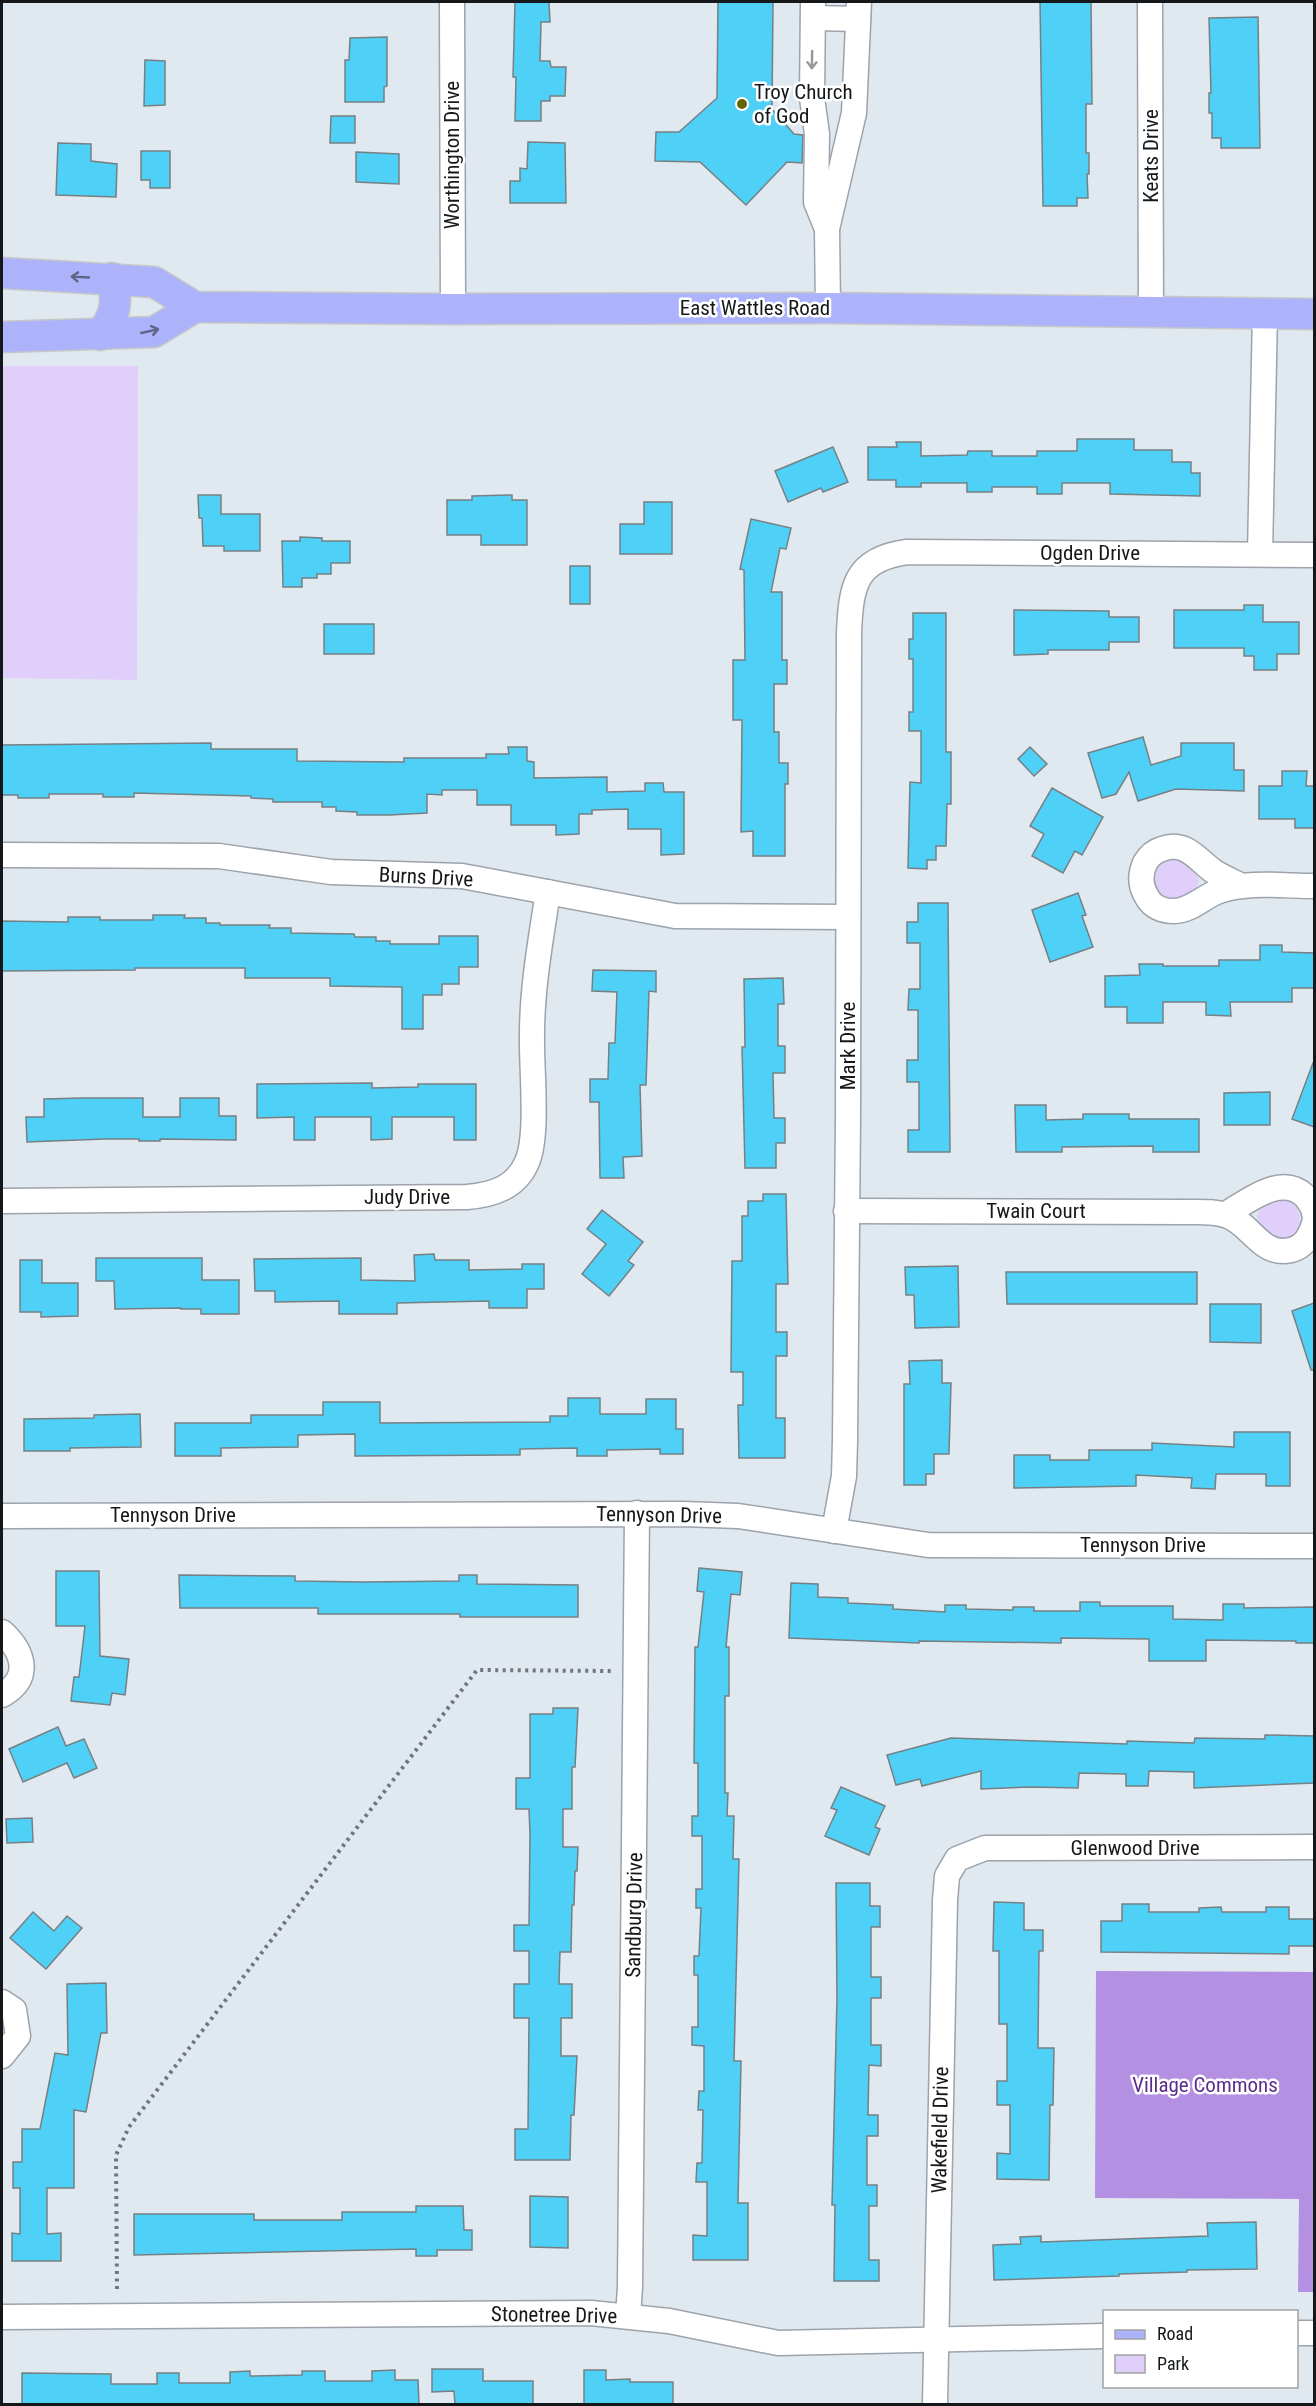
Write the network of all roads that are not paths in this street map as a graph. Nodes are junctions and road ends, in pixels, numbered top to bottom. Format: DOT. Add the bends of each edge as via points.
graph roads {
  1 [pos="452,2"];
  2 [pos="1150,2"];
  3 [pos="813,10"];
  4 [pos="859,10"];
  5 [pos="827,229"];
  6 [pos="2,273"];
  7 [pos="112,278"];
  8 [pos="195,307"];
  9 [pos="828,308"];
  10 [pos="453,309"];
  11 [pos="1151,311"];
  12 [pos="1265,312"];
  13 [pos="1314,314"];
  14 [pos="100,335"];
  15 [pos="2,338"];
  16 [pos="1260,554"];
  17 [pos="1314,555"];
  18 [pos="868,565"];
  19 [pos="2,855"];
  20 [pos="1242,886"];
  21 [pos="1314,886"];
  22 [pos="548,892"];
  23 [pos="848,917"];
  24 [pos="2,1201"];
  25 [pos="846,1211"];
  26 [pos="1314,1213"];
  27 [pos="1226,1214"];
  28 [pos="1314,1223"];
  29 [pos="637,1513"];
  30 [pos="2,1516"];
  31 [pos="834,1531"];
  32 [pos="1314,1546"];
  33 [pos="2,1632"];
  34 [pos="2,1695"];
  35 [pos="1314,1847"];
  36 [pos="957,1859"];
  37 [pos="8,2006"];
  38 [pos="2,2056"];
  39 [pos="628,2316"];
  40 [pos="2,2317"];
  41 [pos="1298,2333"];
  42 [pos="1314,2333"];
  43 [pos="1103,2336"];
  44 [pos="936,2340"];
  45 [pos="935,2404"];
  1 -- 10 [label="street, Worthington Drive"];
  2 -- 11 [label="street, Keats Drive"];
  3 -- 4 [label="street"];
  3 -- 5 [label="street, one-way" via="816,202"];
  4 -- 5 [label="street" via="854,113"];
  5 -- 9 [label="street"];
  7 -- 6 [label="main road, one-way"];
  7 -- 8 [label="main road" via="154,282"];
  7 -- 14 [label="main road" via="116,305 109,325"];
  8 -- 10 [label="main road, East Wattles Road"];
  14 -- 8 [label="main road, one-way" via="154,332"];
  9 -- 10 [label="main road, East Wattles Road"];
  9 -- 11 [label="main road, East Wattles Road"];
  11 -- 12 [label="main road, East Wattles Road"];
  12 -- 13 [label="main road, East Wattles Road"];
  12 -- 16 [label="street"];
  14 -- 15 [label="main road"];
  16 -- 17 [label="street, Ogden Drive"];
  16 -- 18 [label="street, Ogden Drive" via="907,552 879,558"];
  18 -- 23 [label="street, Mark Drive" via="852,595 849,622"];
  19 -- 22 [label="street, Burns Drive" via="219,856 331,872 462,876"];
  20 -- 21 [label="street"];
  22 -- 23 [label="street, Burns Drive" via="675,916"];
  22 -- 24 [label="street, Judy Drive" via="532,1015 531,1152 521,1173 501,1190 487,1196 467,1197"];
  23 -- 25 [label="street, Mark Drive"];
  25 -- 27 [label="street, Twain Court"];
  25 -- 31 [label="street, Mark Drive" via="844,1476"];
  26 -- 27 [label="street" via="1301,1193 1280,1187"];
  27 -- 28 [label="street" via="1267,1248 1278,1252 1302,1245"];
  29 -- 30 [label="street, Tennyson Drive"];
  29 -- 31 [label="street, Tennyson Drive" via="738,1516"];
  29 -- 39 [label="street, Sandburg Drive"];
  31 -- 32 [label="street, Tennyson Drive" via="928,1545"];
  33 -- 34 [label="street" via="17,1647 21,1661 14,1685"];
  35 -- 36 [label="street, Glenwood Drive" via="985,1848"];
  36 -- 44 [label="street, Wakefield Drive" via="947,1876 945,1900"];
  37 -- 38 [label="street" via="18,2036"];
  39 -- 40 [label="street, Stonetree Drive" via="591,2313"];
  39 -- 44 [label="street, Stonetree Drive" via="778,2343"];
  41 -- 42 [label="street"];
  43 -- 44 [label="street, Stonetree Drive"];
  44 -- 45 [label="street, Wakefield Drive"];
}
